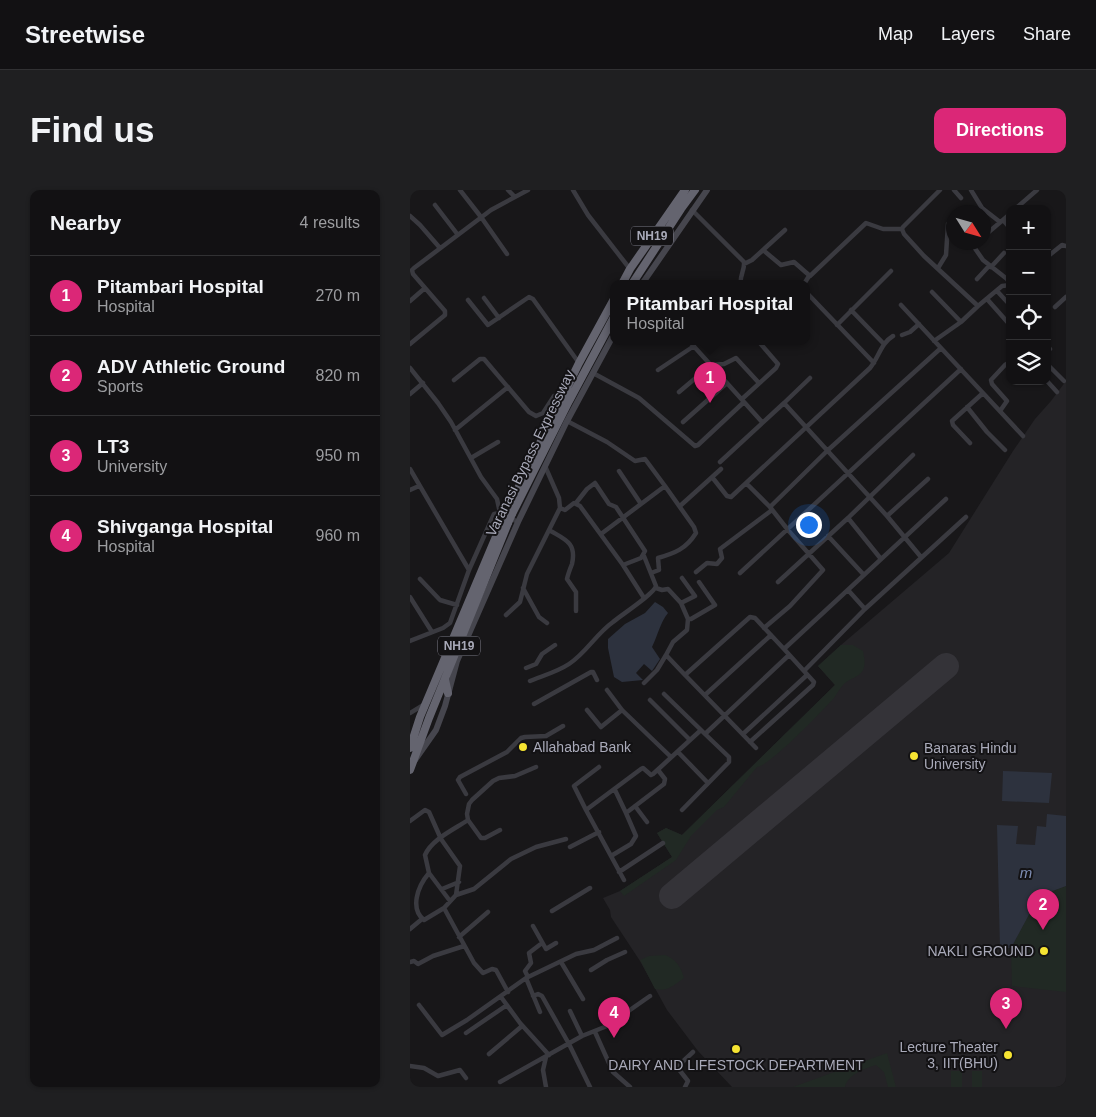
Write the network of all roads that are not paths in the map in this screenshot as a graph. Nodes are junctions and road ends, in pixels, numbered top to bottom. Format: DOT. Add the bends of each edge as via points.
graph roads {
  1 [pos="460,190"];
  2 [pos="508,190"];
  3 [pos="528,190"];
  4 [pos="573,190"];
  5 [pos="685,190"];
  6 [pos="695,190"];
  7 [pos="707,190"];
  8 [pos="940,190"];
  9 [pos="954,190"];
  10 [pos="971,190"];
  11 [pos="1037,190"];
  12 [pos="514,197"];
  13 [pos="961,198"];
  14 [pos="434,205"];
  15 [pos="1020,205"];
  16 [pos="692,210"];
  17 [pos="410,216"];
  18 [pos="482,217"];
  19 [pos="1006,217"];
  20 [pos="1001,221"];
  21 [pos="1006,225"];
  22 [pos="902,229"];
  23 [pos="785,230"];
  24 [pos="991,230"];
  25 [pos="458,235"];
  26 [pos="1065,244"];
  27 [pos="440,248"];
  28 [pos="763,250"];
  29 [pos="946,250"];
  30 [pos="976,250"];
  31 [pos="1004,253"];
  32 [pos="507,254"];
  33 [pos="1051,254"];
  34 [pos="744,264"];
  35 [pos="990,267"];
  36 [pos="938,268"];
  37 [pos="630,269"];
  38 [pos="411,271"];
  39 [pos="891,271"];
  40 [pos="809,276"];
  41 [pos="1006,278"];
  42 [pos="977,279"];
  43 [pos="624,280"];
  44 [pos="635,280"];
  45 [pos="645,280"];
  46 [pos="740,280"];
  47 [pos="806,280"];
  48 [pos="1006,285"];
  49 [pos="425,288"];
  50 [pos="996,291"];
  51 [pos="932,292"];
  52 [pos="810,296"];
  53 [pos="1066,297"];
  54 [pos="484,298"];
  55 [pos="987,299"];
  56 [pos="468,300"];
  57 [pos="410,301"];
  58 [pos="1006,301"];
  59 [pos="902,305"];
  60 [pos="610,306"];
  61 [pos="978,306"];
  62 [pos="1055,307"];
  63 [pos="851,310"];
  64 [pos="499,318"];
  65 [pos="1006,320"];
  66 [pos="961,322"];
  67 [pos="610,324"];
  68 [pos="919,324"];
  69 [pos="836,325"];
  70 [pos="902,335"];
  71 [pos="893,336"];
  72 [pos="610,341"];
  73 [pos="934,341"];
  74 [pos="883,343"];
  75 [pos="410,344"];
  76 [pos="761,345"];
  77 [pos="694,346"];
  78 [pos="941,348"];
  79 [pos="579,363"];
  80 [pos="874,363"];
  81 [pos="1006,364"];
  82 [pos="710,365"];
  83 [pos="410,368"];
  84 [pos="1051,368"];
  85 [pos="961,369"];
  86 [pos="658,370"];
  87 [pos="593,373"];
  88 [pos="810,378"];
  89 [pos="454,380"];
  90 [pos="1064,381"];
  91 [pos="423,383"];
  92 [pos="727,383"];
  93 [pos="759,383"];
  94 [pos="1051,385"];
  95 [pos="508,387"];
  96 [pos="566,390"];
  97 [pos="679,392"];
  98 [pos="983,392"];
  99 [pos="1057,392"];
  100 [pos="410,394"];
  101 [pos="743,401"];
  102 [pos="784,403"];
  103 [pos="967,407"];
  104 [pos="1000,411"];
  105 [pos="567,421"];
  106 [pos="683,422"];
  107 [pos="762,422"];
  108 [pos="806,427"];
  109 [pos="455,430"];
  110 [pos="1023,436"];
  111 [pos="498,442"];
  112 [pos="970,443"];
  113 [pos="1005,450"];
  114 [pos="827,451"];
  115 [pos="913,455"];
  116 [pos="471,458"];
  117 [pos="720,462"];
  118 [pos="545,466"];
  119 [pos="410,469"];
  120 [pos="721,469"];
  121 [pos="619,471"];
  122 [pos="847,472"];
  123 [pos="712,477"];
  124 [pos="928,479"];
  125 [pos="746,483"];
  126 [pos="419,486"];
  127 [pos="665,486"];
  128 [pos="410,490"];
  129 [pos="869,496"];
  130 [pos="946,499"];
  131 [pos="576,503"];
  132 [pos="641,504"];
  133 [pos="680,506"];
  134 [pos="560,508"];
  135 [pos="771,509"];
  136 [pos="506,516"];
  137 [pos="887,516"];
  138 [pos="966,517"];
  139 [pos="622,518"];
  140 [pos="848,518"];
  141 [pos="518,522"];
  142 [pos="549,530"];
  143 [pos="788,530"];
  144 [pos="601,534"];
  145 [pos="828,536"];
  146 [pos="905,538"];
  147 [pos="809,553"];
  148 [pos="644,556"];
  149 [pos="921,557"];
  150 [pos="881,559"];
  151 [pos="623,565"];
  152 [pos="469,570"];
  153 [pos="696,572"];
  154 [pos="651,573"];
  155 [pos="740,573"];
  156 [pos="864,575"];
  157 [pos="682,578"];
  158 [pos="420,579"];
  159 [pos="700,582"];
  160 [pos="778,582"];
  161 [pos="523,588"];
  162 [pos="656,588"];
  163 [pos="848,590"];
  164 [pos="410,597"];
  165 [pos="644,598"];
  166 [pos="681,603"];
  167 [pos="457,605"];
  168 [pos="865,609"];
  169 [pos="576,611"];
  170 [pos="506,615"];
  171 [pos="688,619"];
  172 [pos="547,623"];
  173 [pos="764,628"];
  174 [pos="432,632"];
  175 [pos="771,635"];
  176 [pos="410,642"];
  177 [pos="555,645"];
  178 [pos="784,649"];
  179 [pos="666,655"];
  180 [pos="789,655"];
  181 [pos="526,668"];
  182 [pos="806,673"];
  183 [pos="685,675"];
  184 [pos="445,680"];
  185 [pos="597,680"];
  186 [pos="530,681"];
  187 [pos="644,683"];
  188 [pos="607,690"];
  189 [pos="448,692"];
  190 [pos="664,694"];
  191 [pos="706,695"];
  192 [pos="650,700"];
  193 [pos="426,704"];
  194 [pos="534,704"];
  195 [pos="587,710"];
  196 [pos="622,710"];
  197 [pos="410,713"];
  198 [pos="725,715"];
  199 [pos="563,726"];
  200 [pos="703,732"];
  201 [pos="743,734"];
  202 [pos="690,740"];
  203 [pos="750,742"];
  204 [pos="410,748"];
  205 [pos="756,748"];
  206 [pos="678,752"];
  207 [pos="671,757"];
  208 [pos="411,767"];
  209 [pos="536,767"];
  210 [pos="599,767"];
  211 [pos="658,770"];
  212 [pos="708,783"];
  213 [pos="614,790"];
  214 [pos="466,794"];
  215 [pos="635,806"];
  216 [pos="586,810"];
  217 [pos="682,810"];
  218 [pos="626,813"];
  219 [pos="468,820"];
  220 [pos="410,821"];
  221 [pos="647,822"];
  222 [pos="500,830"];
  223 [pos="599,832"];
  224 [pos="441,839"];
  225 [pos="566,839"];
  226 [pos="663,843"];
  227 [pos="570,847"];
  228 [pos="611,856"];
  229 [pos="619,872"];
  230 [pos="429,873"];
  231 [pos="624,880"];
  232 [pos="458,882"];
  233 [pos="590,888"];
  234 [pos="442,889"];
  235 [pos="456,895"];
  236 [pos="450,901"];
  237 [pos="444,908"];
  238 [pos="552,911"];
  239 [pos="488,912"];
  240 [pos="422,919"];
  241 [pos="534,926"];
  242 [pos="410,929"];
  243 [pos="459,937"];
  244 [pos="617,938"];
  245 [pos="542,943"];
  246 [pos="556,944"];
  247 [pos="464,946"];
  248 [pos="625,952"];
  249 [pos="410,962"];
  250 [pos="561,962"];
  251 [pos="591,970"];
  252 [pos="527,978"];
  253 [pos="508,992"];
  254 [pos="533,996"];
  255 [pos="650,996"];
  256 [pos="501,997"];
  257 [pos="583,999"];
  258 [pos="419,1005"];
  259 [pos="507,1005"];
  260 [pos="603,1005"];
  261 [pos="570,1010"];
  262 [pos="540,1012"];
  263 [pos="612,1021"];
  264 [pos="522,1026"];
  265 [pos="595,1032"];
  266 [pos="466,1033"];
  267 [pos="582,1036"];
  268 [pos="569,1044"];
  269 [pos="693,1052"];
  270 [pos="489,1054"];
  271 [pos="547,1056"];
  272 [pos="410,1066"];
  273 [pos="466,1078"];
  274 [pos="500,1082"];
  275 [pos="546,1087"];
  276 [pos="590,1087"];
  277 [pos="630,1087"];
  278 [pos="685,1087"];
  1 -- 18 [label="street"];
  2 -- 12 [label="street"];
  3 -- 12 [label="street"];
  4 -- 37 [label="street"];
  5 -- 37 [label="highway, NH19"];
  6 -- 44 [label="highway, NH19"];
  7 -- 16 [label="street"];
  8 -- 22 [label="street"];
  9 -- 13 [label="street"];
  10 -- 20 [label="street" via="984,210"];
  11 -- 15 [label="street"];
  12 -- 18 [label="street"];
  14 -- 25 [label="street"];
  16 -- 34 [label="street"];
  16 -- 45 [label="street"];
  17 -- 27 [label="street"];
  18 -- 25 [label="street"];
  18 -- 32 [label="street"];
  19 -- 20 [label="street"];
  20 -- 21 [label="street"];
  20 -- 24 [label="street"];
  22 -- 36 [label="street"];
  22 -- 40 [label="street" via="882,229 866,223"];
  23 -- 28 [label="street"];
  25 -- 27 [label="street"];
  26 -- 33 [label="street"];
  27 -- 38 [label="street"];
  28 -- 34 [label="street"];
  28 -- 40 [label="street" via="781,265 795,263"];
  29 -- 36 [label="street"];
  30 -- 35 [label="street"];
  31 -- 35 [label="street"];
  34 -- 46 [label="street"];
  35 -- 41 [label="street"];
  35 -- 42 [label="street"];
  36 -- 61 [label="street"];
  37 -- 43 [label="highway, NH19"];
  38 -- 49 [label="street"];
  39 -- 63 [label="street"];
  40 -- 47 [label="street"];
  48 -- 50 [label="street"];
  49 -- 57 [label="street"];
  49 -- 75 [label="street" via="446,315"];
  50 -- 55 [label="street"];
  50 -- 58 [label="street"];
  51 -- 66 [label="street"];
  52 -- 69 [label="street"];
  53 -- 62 [label="street"];
  54 -- 64 [label="street"];
  55 -- 61 [label="street"];
  55 -- 65 [label="street"];
  56 -- 64 [label="street" via="487,324"];
  59 -- 68 [label="street"];
  60 -- 79 [label="highway, Varanasi Bypass Expressway / NH19"];
  61 -- 66 [label="street"];
  63 -- 69 [label="street"];
  63 -- 74 [label="street"];
  64 -- 79 [label="street" via="529,297"];
  66 -- 73 [label="street"];
  67 -- 136 [label="highway, Varanasi Bypass Expressway / NH19"];
  68 -- 70 [label="street"];
  68 -- 73 [label="street"];
  69 -- 80 [label="street"];
  71 -- 74 [label="street"];
  72 -- 87 [label="street"];
  73 -- 78 [label="street"];
  74 -- 80 [label="street"];
  76 -- 93 [label="street" via="778,364"];
  77 -- 82 [label="street"];
  77 -- 86 [label="street"];
  78 -- 85 [label="street"];
  78 -- 114 [label="street"];
  79 -- 96 [label="highway, Varanasi Bypass Expressway / NH19"];
  80 -- 108 [label="street"];
  81 -- 104 [label="street" via="991,380 1007,401"];
  82 -- 92 [label="street"];
  82 -- 93 [label="street" via="738,359"];
  82 -- 97 [label="street"];
  83 -- 91 [label="street"];
  84 -- 90 [label="street"];
  85 -- 98 [label="street"];
  85 -- 122 [label="street"];
  87 -- 101 [label="street" via="639,398 695,446"];
  87 -- 105 [label="street"];
  88 -- 102 [label="street"];
  89 -- 95 [label="street" via="483,358"];
  91 -- 100 [label="street"];
  91 -- 109 [label="street"];
  92 -- 101 [label="street"];
  92 -- 106 [label="street"];
  93 -- 101 [label="street"];
  94 -- 99 [label="street"];
  95 -- 96 [label="street" via="536,416 543,413 554,396"];
  95 -- 109 [label="street"];
  96 -- 136 [label="highway, Varanasi Bypass Expressway / NH19"];
  98 -- 103 [label="street"];
  98 -- 104 [label="street"];
  101 -- 107 [label="street"];
  102 -- 107 [label="street"];
  102 -- 108 [label="street"];
  103 -- 112 [label="street" via="952,423"];
  103 -- 113 [label="street"];
  104 -- 110 [label="street"];
  105 -- 118 [label="street"];
  105 -- 127 [label="street" via="635,461 645,459"];
  107 -- 117 [label="street"];
  108 -- 114 [label="street"];
  108 -- 125 [label="street"];
  109 -- 116 [label="street"];
  111 -- 116 [label="street"];
  114 -- 122 [label="street"];
  114 -- 135 [label="street"];
  115 -- 129 [label="street"];
  116 -- 136 [label="street"];
  118 -- 134 [label="street"];
  118 -- 141 [label="street"];
  119 -- 126 [label="street"];
  120 -- 123 [label="street"];
  121 -- 132 [label="street"];
  122 -- 129 [label="street"];
  122 -- 143 [label="street"];
  123 -- 125 [label="street" via="729,498"];
  123 -- 133 [label="street"];
  124 -- 137 [label="street"];
  125 -- 135 [label="street"];
  126 -- 128 [label="street"];
  126 -- 152 [label="street"];
  127 -- 132 [label="street"];
  127 -- 133 [label="street"];
  129 -- 137 [label="street"];
  129 -- 140 [label="street"];
  130 -- 146 [label="street"];
  131 -- 134 [label="street" via="565,510"];
  131 -- 139 [label="street" via="595,483"];
  131 -- 144 [label="street"];
  132 -- 139 [label="street"];
  133 -- 154 [label="street" via="696,533 676,553 658,558 659,570"];
  134 -- 142 [label="street"];
  135 -- 143 [label="street"];
  135 -- 153 [label="street" via="720,549 722,558 717,564 708,563"];
  136 -- 141 [label="street"];
  136 -- 152 [label="street" via="496,513 492,518"];
  136 -- 184 [label="highway, Varanasi Bypass Expressway / NH19"];
  136 -- 193 [label="highway, Varanasi Bypass Expressway / NH19"];
  137 -- 146 [label="street"];
  138 -- 149 [label="street"];
  139 -- 144 [label="street"];
  139 -- 148 [label="street" via="645,548"];
  140 -- 145 [label="street"];
  140 -- 150 [label="street"];
  141 -- 189 [label="street" via="457,661"];
  142 -- 161 [label="street"];
  142 -- 169 [label="street" via="567,541 573,550 567,578 576,592"];
  143 -- 147 [label="street"];
  143 -- 155 [label="street"];
  144 -- 151 [label="street"];
  145 -- 147 [label="street"];
  145 -- 156 [label="street"];
  146 -- 149 [label="street"];
  146 -- 150 [label="street"];
  147 -- 160 [label="street"];
  147 -- 173 [label="street" via="823,572"];
  148 -- 151 [label="street"];
  148 -- 154 [label="street"];
  149 -- 168 [label="street"];
  150 -- 156 [label="street"];
  151 -- 165 [label="street"];
  152 -- 167 [label="street"];
  154 -- 162 [label="street"];
  156 -- 163 [label="street"];
  157 -- 166 [label="street" via="695,596"];
  158 -- 167 [label="street" via="440,600"];
  159 -- 171 [label="street" via="715,605"];
  161 -- 170 [label="street" via="520,602"];
  161 -- 172 [label="street" via="539,618"];
  162 -- 165 [label="street"];
  162 -- 166 [label="street" via="668,589"];
  163 -- 168 [label="street"];
  163 -- 178 [label="street"];
  164 -- 174 [label="street"];
  165 -- 186 [label="street" via="601,631 570,664"];
  166 -- 171 [label="street"];
  167 -- 174 [label="street" via="450,623"];
  168 -- 182 [label="street"];
  171 -- 179 [label="street" via="687,630 673,642"];
  173 -- 175 [label="street"];
  173 -- 183 [label="street" via="750,617"];
  174 -- 176 [label="street"];
  175 -- 178 [label="street"];
  175 -- 191 [label="street"];
  177 -- 181 [label="street" via="542,654 536,664"];
  178 -- 180 [label="street"];
  179 -- 183 [label="street"];
  179 -- 187 [label="street"];
  180 -- 182 [label="street"];
  180 -- 198 [label="street"];
  182 -- 201 [label="street"];
  182 -- 203 [label="street" via="813,685"];
  183 -- 191 [label="street"];
  184 -- 189 [label="highway"];
  184 -- 208 [label="highway, Varanasi Bypass Expressway / NH19"];
  185 -- 194 [label="street" via="591,672"];
  188 -- 196 [label="street"];
  189 -- 208 [label="street" via="436,730"];
  190 -- 200 [label="street"];
  191 -- 198 [label="street"];
  192 -- 202 [label="street"];
  193 -- 197 [label="street"];
  193 -- 204 [label="highway, Varanasi Bypass Expressway / NH19"];
  195 -- 196 [label="street" via="601,727"];
  196 -- 207 [label="street"];
  198 -- 200 [label="street"];
  198 -- 201 [label="street"];
  199 -- 214 [label="street" via="546,736 521,738 507,752 460,777 458,780"];
  200 -- 202 [label="street"];
  200 -- 212 [label="street" via="730,759"];
  201 -- 203 [label="street"];
  202 -- 206 [label="street"];
  203 -- 205 [label="street"];
  206 -- 207 [label="street"];
  206 -- 212 [label="street"];
  207 -- 211 [label="street"];
  209 -- 219 [label="street" via="489,784 469,804"];
  210 -- 216 [label="street" via="574,786"];
  211 -- 213 [label="street" via="651,775 641,769"];
  211 -- 215 [label="street" via="665,779 664,784"];
  212 -- 217 [label="street"];
  213 -- 216 [label="street"];
  213 -- 218 [label="street"];
  215 -- 218 [label="street"];
  215 -- 221 [label="street"];
  216 -- 223 [label="street"];
  218 -- 228 [label="street" via="636,836 631,844"];
  219 -- 222 [label="street" via="481,838"];
  219 -- 224 [label="street"];
  220 -- 224 [label="street" via="427,811"];
  223 -- 227 [label="street"];
  223 -- 228 [label="street"];
  224 -- 230 [label="street" via="425,854"];
  224 -- 232 [label="street" via="460,866"];
  225 -- 235 [label="street" via="511,859 474,889"];
  226 -- 229 [label="street"];
  228 -- 229 [label="street"];
  229 -- 231 [label="street"];
  230 -- 234 [label="street"];
  230 -- 240 [label="street" via="413,903"];
  232 -- 234 [label="street"];
  232 -- 235 [label="street"];
  233 -- 238 [label="street"];
  234 -- 236 [label="street"];
  235 -- 236 [label="street"];
  236 -- 237 [label="street"];
  237 -- 240 [label="street" via="426,920"];
  237 -- 243 [label="street"];
  239 -- 243 [label="street"];
  240 -- 242 [label="street"];
  241 -- 245 [label="street"];
  243 -- 247 [label="street"];
  244 -- 250 [label="street"];
  245 -- 246 [label="street" via="546,949"];
  245 -- 252 [label="street" via="529,953 531,963 525,970"];
  247 -- 249 [label="street" via="418,964"];
  247 -- 253 [label="street" via="482,972 492,969 498,972"];
  248 -- 251 [label="street"];
  250 -- 252 [label="street"];
  250 -- 257 [label="street"];
  252 -- 253 [label="street"];
  252 -- 254 [label="street"];
  253 -- 256 [label="street"];
  254 -- 262 [label="street"];
  254 -- 268 [label="street" via="542,996"];
  255 -- 263 [label="street"];
  256 -- 258 [label="street" via="441,1036"];
  256 -- 259 [label="street"];
  259 -- 264 [label="street"];
  259 -- 266 [label="street"];
  260 -- 263 [label="street"];
  261 -- 267 [label="street"];
  263 -- 265 [label="street"];
  264 -- 270 [label="street"];
  264 -- 271 [label="street"];
  265 -- 267 [label="street"];
  265 -- 277 [label="street" via="612,1072"];
  267 -- 268 [label="street"];
  268 -- 271 [label="street"];
  268 -- 276 [label="street"];
  269 -- 278 [label="street" via="677,1067 688,1081"];
  271 -- 274 [label="street"];
  271 -- 275 [label="street" via="543,1070"];
  272 -- 273 [label="street" via="424,1068 438,1076 460,1070"];
}
